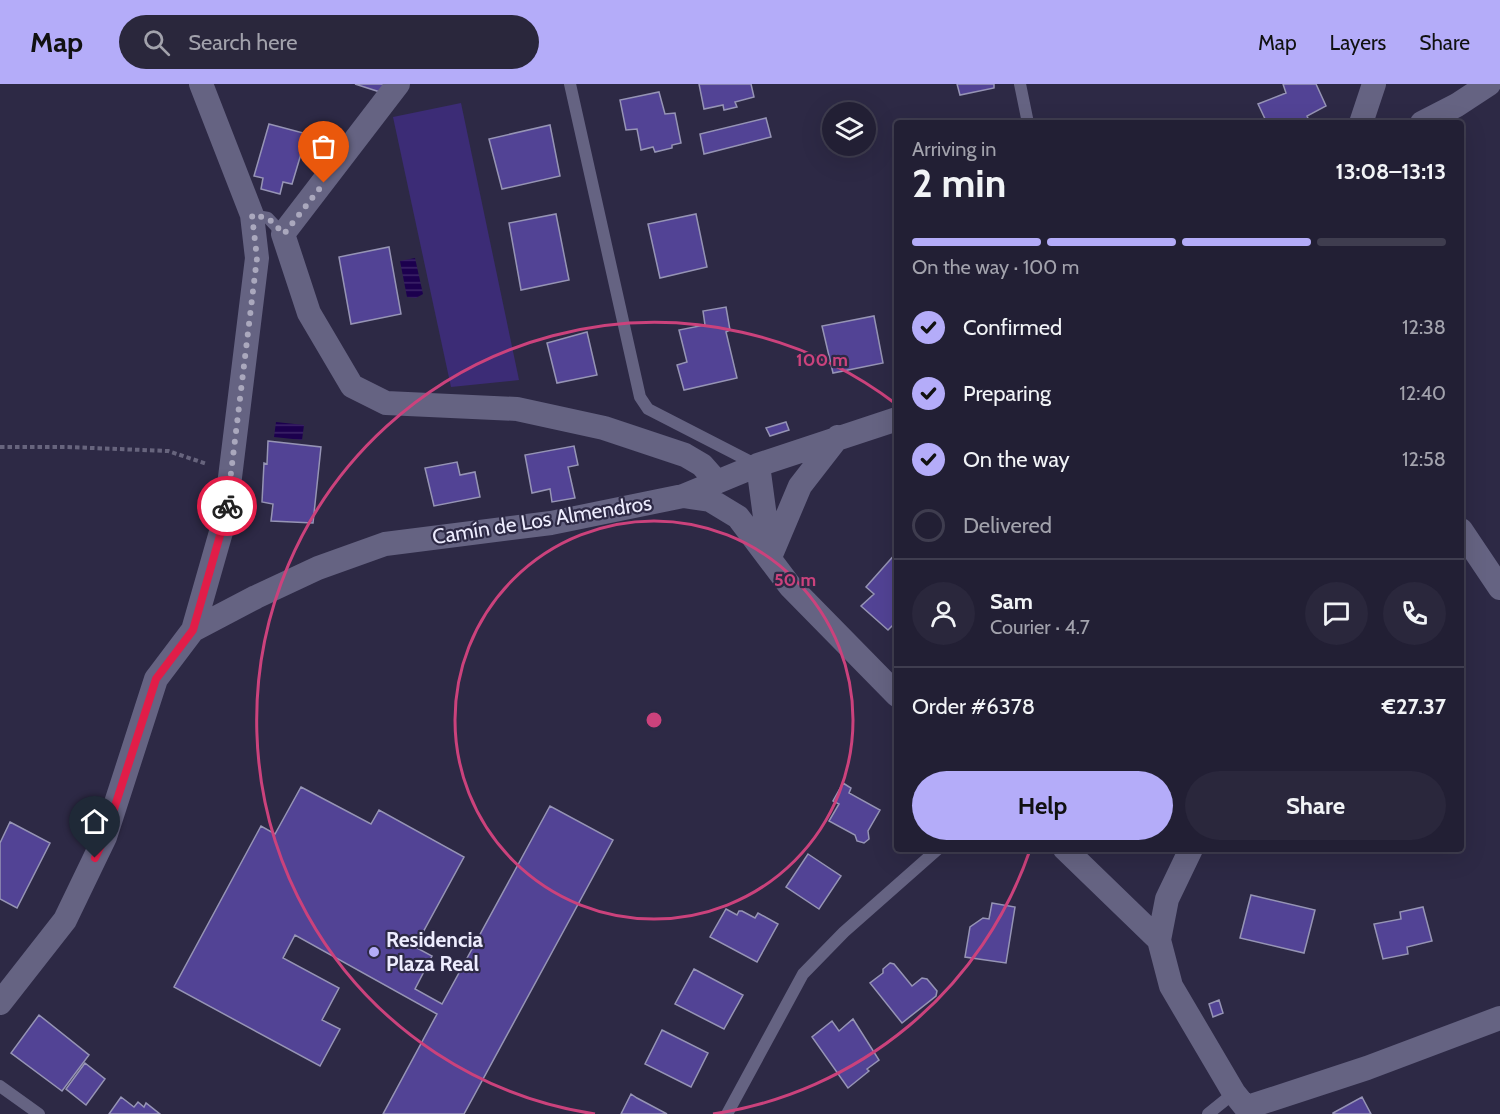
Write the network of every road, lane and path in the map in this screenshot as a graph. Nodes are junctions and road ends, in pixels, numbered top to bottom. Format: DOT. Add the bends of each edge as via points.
graph roads {
  1 [pos="201,84"];
  2 [pos="398,84"];
  3 [pos="570,84"];
  4 [pos="1020,84"];
  5 [pos="1374,84"];
  6 [pos="1489,84"];
  7 [pos="1027,120"];
  8 [pos="1362,120"];
  9 [pos="1428,120"];
  10 [pos="252,215"];
  11 [pos="284,234"];
  12 [pos="894,420"];
  13 [pos="838,437"];
  14 [pos="0,447"];
  15 [pos="758,465"];
  16 [pos="231,471"];
  17 [pos="717,482"];
  18 [pos="683,496"];
  19 [pos="1464,534"];
  20 [pos="770,556"];
  21 [pos="1500,588"];
  22 [pos="193,630"];
  23 [pos="894,692"];
  24 [pos="935,852"];
  25 [pos="1068,852"];
  26 [pos="1190,852"];
  27 [pos="1159,940"];
  28 [pos="0,1003"];
  29 [pos="1500,1018"];
  30 [pos="0,1086"];
  31 [pos="1244,1105"];
  32 [pos="39,1114"];
  33 [pos="727,1114"];
  34 [pos="1208,1114"];
  1 -- 10 [label="street"];
  2 -- 11 [label="street"];
  3 -- 15 [label="lane" via="640,398 648,409"];
  4 -- 7 [label="lane"];
  5 -- 8 [label="street"];
  6 -- 9 [label="street"];
  10 -- 11 [label="lane" via="268,218"];
  10 -- 16 [label="street" via="257,258"];
  11 -- 17 [label="street" via="309,313 352,386 386,403 517,409 604,428 685,455 702,465"];
  12 -- 13 [label="street, Camín de Los Almendros"];
  13 -- 15 [label="street, Camín de Los Almendros"];
  13 -- 20 [label="street" via="800,486"];
  14 -- 16 [label="path" via="168,451"];
  15 -- 17 [label="street, Camín de Los Almendros"];
  15 -- 20 [label="street"];
  16 -- 22 [label="street" via="225,518"];
  17 -- 18 [label="street, Camín de Los Almendros"];
  18 -- 20 [label="street" via="710,500 738,517"];
  18 -- 22 [label="street, Camín de Los Almendros" via="551,523 385,544 318,568"];
  19 -- 21 [label="street"];
  20 -- 23 [label="street" via="790,586"];
  22 -- 28 [label="street" via="156,679 105,837 65,920"];
  24 -- 33 [label="lane" via="803,974"];
  25 -- 27 [label="street"];
  26 -- 27 [label="street" via="1167,900"];
  27 -- 31 [label="street" via="1171,986"];
  29 -- 31 [label="street" via="1367,1068"];
  30 -- 32 [label="lane"];
  31 -- 34 [label="lane"];
}
